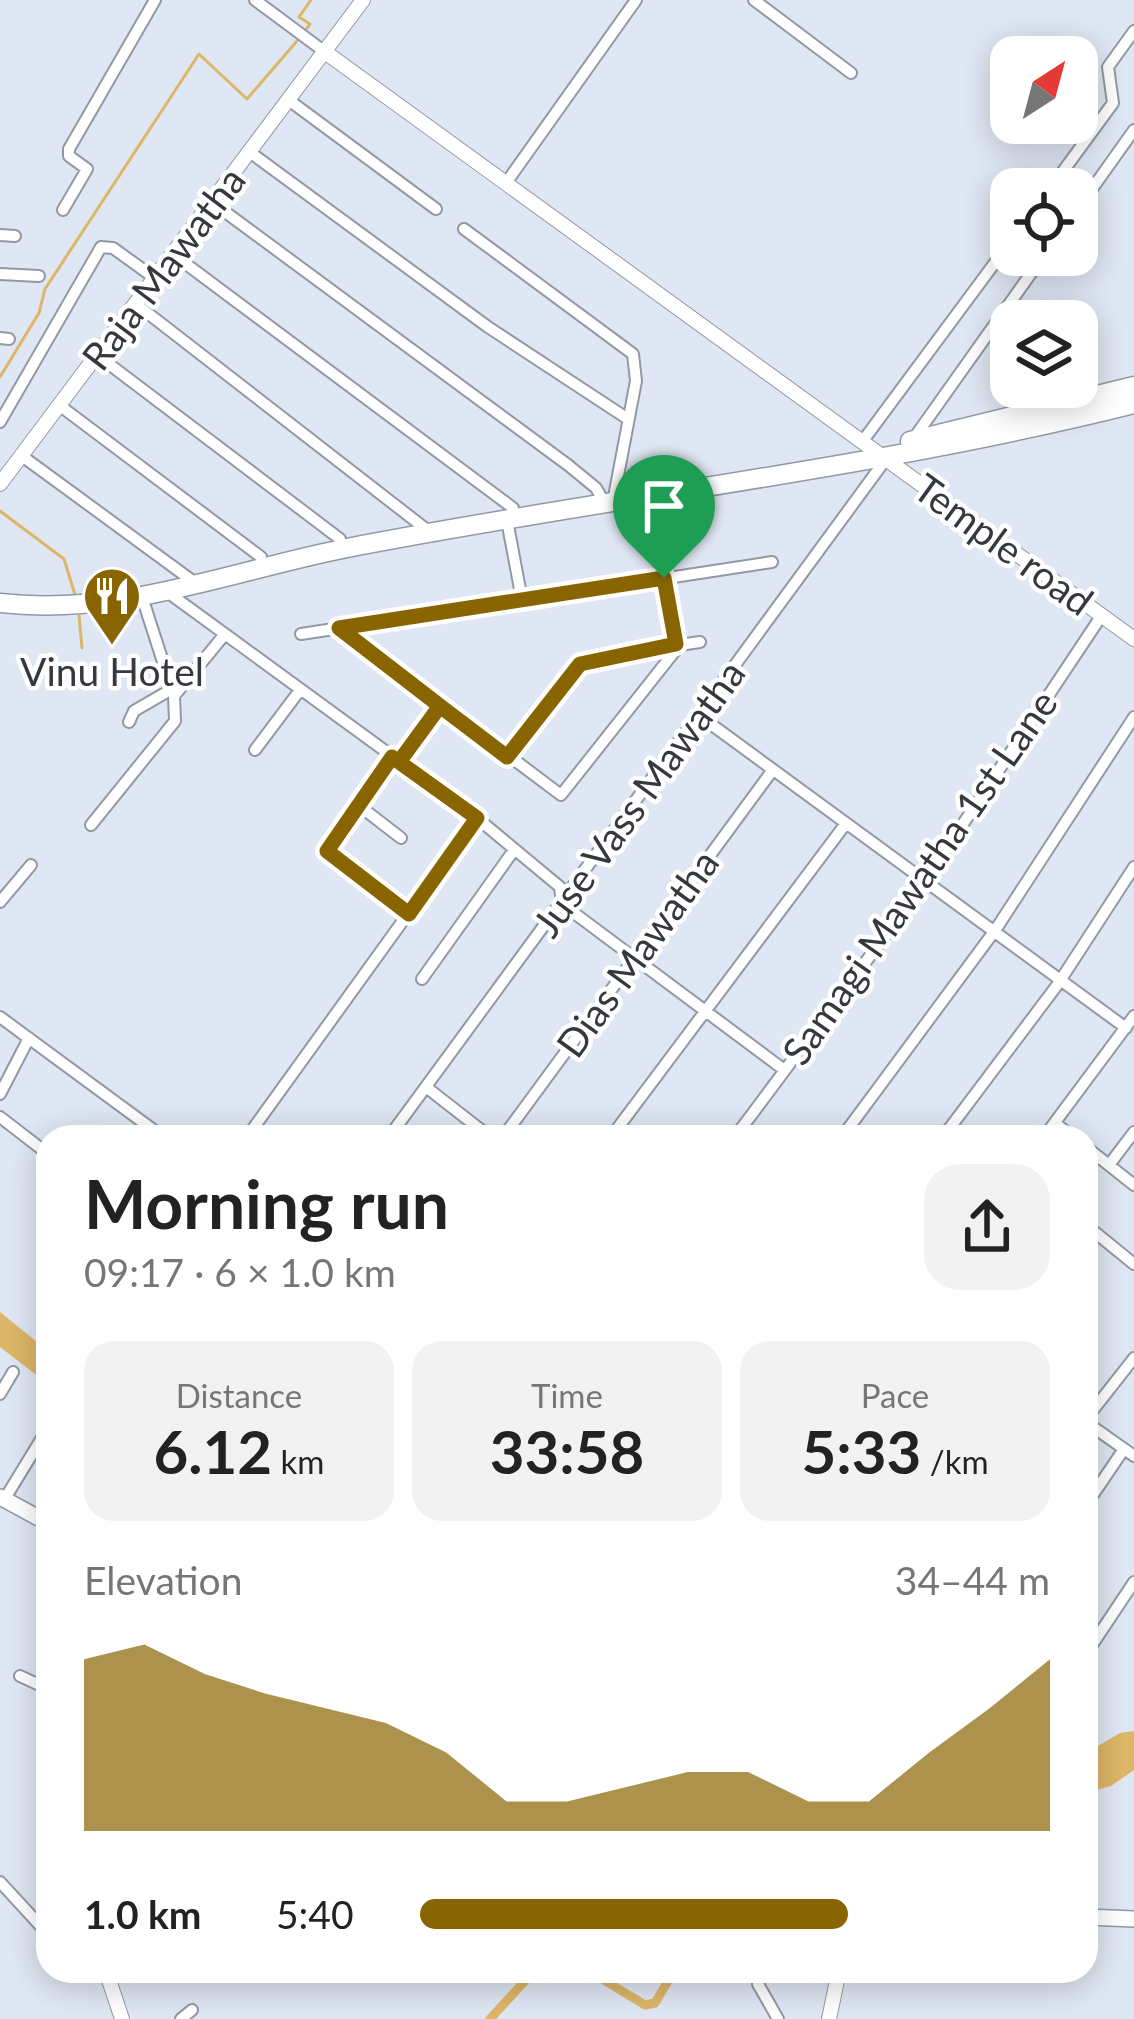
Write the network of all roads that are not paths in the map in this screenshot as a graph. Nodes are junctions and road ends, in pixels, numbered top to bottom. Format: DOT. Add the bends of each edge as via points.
graph roads {
  1 [pos="155,0"];
  2 [pos="363,0"];
  3 [pos="636,0"];
  4 [pos="754,0"];
  5 [pos="263,2"];
  6 [pos="1134,31"];
  7 [pos="325,52"];
  8 [pos="851,73"];
  9 [pos="290,101"];
  10 [pos="1134,130"];
  11 [pos="251,153"];
  12 [pos="1065,168"];
  13 [pos="1098,181"];
  14 [pos="506,183"];
  15 [pos="213,203"];
  16 [pos="63,209"];
  17 [pos="436,209"];
  18 [pos="464,229"];
  19 [pos="0,235"];
  20 [pos="15,236"];
  21 [pos="174,255"];
  22 [pos="990,273"];
  23 [pos="0,274"];
  24 [pos="39,276"];
  25 [pos="1030,276"];
  26 [pos="156,278"];
  27 [pos="136,304"];
  28 [pos="97,356"];
  29 [pos="1134,386"];
  30 [pos="1134,404"];
  31 [pos="59,406"];
  32 [pos="628,419"];
  33 [pos="0,422"];
  34 [pos="911,441"];
  35 [pos="874,451"];
  36 [pos="22,456"];
  37 [pos="2,477"];
  38 [pos="608,498"];
  39 [pos="510,514"];
  40 [pos="429,528"];
  41 [pos="340,539"];
  42 [pos="261,557"];
  43 [pos="772,562"];
  44 [pos="230,572"];
  45 [pos="664,578"];
  46 [pos="194,582"];
  47 [pos="166,590"];
  48 [pos="142,597"];
  49 [pos="521,600"];
  50 [pos="0,603"];
  51 [pos="1102,615"];
  52 [pos="339,628"];
  53 [pos="225,634"];
  54 [pos="301,634"];
  55 [pos="1134,639"];
  56 [pos="700,642"];
  57 [pos="676,644"];
  58 [pos="300,690"];
  59 [pos="173,692"];
  60 [pos="440,706"];
  61 [pos="698,714"];
  62 [pos="1134,717"];
  63 [pos="129,722"];
  64 [pos="256,750"];
  65 [pos="507,757"];
  66 [pos="395,759"];
  67 [pos="772,771"];
  68 [pos="357,804"];
  69 [pos="477,818"];
  70 [pos="91,825"];
  71 [pos="844,826"];
  72 [pos="401,838"];
  73 [pos="514,850"];
  74 [pos="31,865"];
  75 [pos="1134,867"];
  76 [pos="923,882"];
  77 [pos="0,902"];
  78 [pos="562,904"];
  79 [pos="409,914"];
  80 [pos="996,928"];
  81 [pos="632,956"];
  82 [pos="1063,977"];
  83 [pos="422,979"];
  84 [pos="702,1011"];
  85 [pos="0,1017"];
  86 [pos="1130,1022"];
  87 [pos="29,1038"];
  88 [pos="783,1070"];
  89 [pos="426,1087"];
  90 [pos="0,1094"];
  91 [pos="0,1117"];
  92 [pos="1055,1124"];
  93 [pos="147,1125"];
  94 [pos="256,1125"];
  95 [pos="397,1125"];
  96 [pos="475,1125"];
  97 [pos="512,1125"];
  98 [pos="620,1125"];
  99 [pos="744,1125"];
  100 [pos="851,1125"];
  101 [pos="953,1125"];
  102 [pos="1134,1132"];
  103 [pos="36,1145"];
  104 [pos="1098,1156"];
  105 [pos="1109,1165"];
  106 [pos="1134,1185"];
  107 [pos="1098,1235"];
  108 [pos="1134,1264"];
  109 [pos="1134,1358"];
  110 [pos="13,1372"];
  111 [pos="0,1394"];
  112 [pos="1098,1404"];
  113 [pos="1098,1429"];
  114 [pos="36,1446"];
  115 [pos="1129,1452"];
  116 [pos="1098,1490"];
  117 [pos="2,1498"];
  118 [pos="36,1515"];
  119 [pos="1134,1582"];
  120 [pos="1098,1636"];
  121 [pos="20,1676"];
  122 [pos="36,1683"];
  123 [pos="0,1882"];
  124 [pos="1098,1918"];
  125 [pos="1134,1919"];
  126 [pos="36,1921"];
  127 [pos="110,1983"];
  128 [pos="836,1983"];
  129 [pos="758,1984"];
  130 [pos="122,2019"];
  131 [pos="778,2019"];
  132 [pos="829,2019"];
  1 -- 16 [label="street" via="69,148 87,169"];
  2 -- 7 [label="street, Raja Mawatha"];
  3 -- 14 [label="street"];
  4 -- 8 [label="street"];
  5 -- 7 [label="street"];
  6 -- 12 [label="street" via="1108,67 1113,103"];
  7 -- 9 [label="street, Raja Mawatha"];
  7 -- 14 [label="street, Temple road"];
  9 -- 11 [label="street, Raja Mawatha"];
  9 -- 17 [label="street"];
  10 -- 13 [label="street"];
  11 -- 15 [label="street, Raja Mawatha"];
  11 -- 32 [label="street"];
  14 -- 35 [label="street, Temple road"];
  15 -- 21 [label="street, Raja Mawatha"];
  15 -- 38 [label="street"];
  18 -- 32 [label="street" via="633,354"];
  19 -- 20 [label="street"];
  21 -- 26 [label="street, Raja Mawatha"];
  21 -- 39 [label="street"];
  22 -- 35 [label="street, Juse Vass Mawatha"];
  23 -- 24 [label="street"];
  25 -- 34 [label="street"];
  26 -- 27 [label="street, Raja Mawatha"];
  26 -- 33 [label="street" via="100,247"];
  27 -- 28 [label="street, Raja Mawatha"];
  27 -- 40 [label="street"];
  28 -- 31 [label="street, Raja Mawatha"];
  28 -- 41 [label="street"];
  29 -- 34 [label="highway"];
  30 -- 35 [label="highway"];
  31 -- 36 [label="street, Raja Mawatha"];
  31 -- 42 [label="street"];
  32 -- 38 [label="street"];
  34 -- 35 [label="highway"];
  35 -- 38 [label="highway"];
  35 -- 51 [label="street, Temple road"];
  35 -- 61 [label="street, Juse Vass Mawatha"];
  36 -- 37 [label="street, Raja Mawatha"];
  36 -- 46 [label="street"];
  38 -- 39 [label="highway"];
  39 -- 40 [label="highway"];
  39 -- 49 [label="street"];
  40 -- 41 [label="highway"];
  40 -- 44 [label="highway"];
  41 -- 42 [label="highway"];
  42 -- 44 [label="highway"];
  43 -- 45 [label="street"];
  44 -- 46 [label="highway"];
  45 -- 49 [label="street"];
  45 -- 57 [label="street"];
  46 -- 47 [label="highway"];
  47 -- 48 [label="highway"];
  47 -- 53 [label="street"];
  48 -- 50 [label="highway" via="84,608"];
  48 -- 59 [label="street"];
  49 -- 52 [label="street"];
  51 -- 55 [label="street, Temple road"];
  51 -- 76 [label="street, Samagi Mawatha 1st Lane"];
  52 -- 54 [label="street"];
  52 -- 60 [label="street"];
  53 -- 58 [label="street"];
  53 -- 59 [label="street"];
  56 -- 57 [label="street"];
  57 -- 65 [label="street" via="580,664"];
  57 -- 65 [label="street" via="561,795"];
  58 -- 64 [label="street"];
  58 -- 66 [label="street"];
  59 -- 63 [label="street" via="134,711"];
  59 -- 70 [label="street" via="175,721"];
  60 -- 65 [label="street"];
  60 -- 66 [label="street"];
  61 -- 67 [label="street"];
  61 -- 78 [label="street, Juse Vass Mawatha"];
  62 -- 80 [label="street"];
  66 -- 68 [label="street"];
  66 -- 69 [label="street"];
  67 -- 71 [label="street"];
  67 -- 81 [label="street, Dias Mawatha"];
  68 -- 72 [label="street"];
  68 -- 79 [label="street" via="327,851"];
  69 -- 73 [label="street"];
  69 -- 79 [label="street"];
  71 -- 76 [label="street"];
  71 -- 84 [label="street"];
  73 -- 78 [label="street" via="560,887"];
  73 -- 83 [label="street"];
  74 -- 77 [label="street"];
  75 -- 82 [label="street"];
  76 -- 80 [label="street"];
  76 -- 88 [label="street, Samagi Mawatha 1st Lane"];
  78 -- 81 [label="street"];
  78 -- 89 [label="street, Juse Vass Mawatha"];
  79 -- 94 [label="street"];
  80 -- 82 [label="street"];
  80 -- 100 [label="street"];
  81 -- 84 [label="street"];
  81 -- 97 [label="street, Dias Mawatha"];
  82 -- 86 [label="street"];
  82 -- 101 [label="street"];
  84 -- 88 [label="street"];
  84 -- 98 [label="street"];
  85 -- 87 [label="street"];
  86 -- 92 [label="street"];
  87 -- 90 [label="street"];
  87 -- 93 [label="street"];
  88 -- 99 [label="street, Samagi Mawatha 1st Lane"];
  89 -- 95 [label="street, Juse Vass Mawatha"];
  89 -- 96 [label="street"];
  91 -- 103 [label="street"];
  102 -- 105 [label="street"];
  104 -- 105 [label="street"];
  105 -- 106 [label="street"];
  107 -- 108 [label="street"];
  109 -- 112 [label="street"];
  110 -- 111 [label="street"];
  113 -- 115 [label="street"];
  114 -- 117 [label="street"];
  115 -- 116 [label="street"];
  117 -- 118 [label="main road"];
  119 -- 120 [label="street"];
  121 -- 122 [label="street"];
  123 -- 126 [label="street"];
  124 -- 125 [label="main road"];
  127 -- 130 [label="street"];
  128 -- 132 [label="street"];
  129 -- 131 [label="street"];
}
